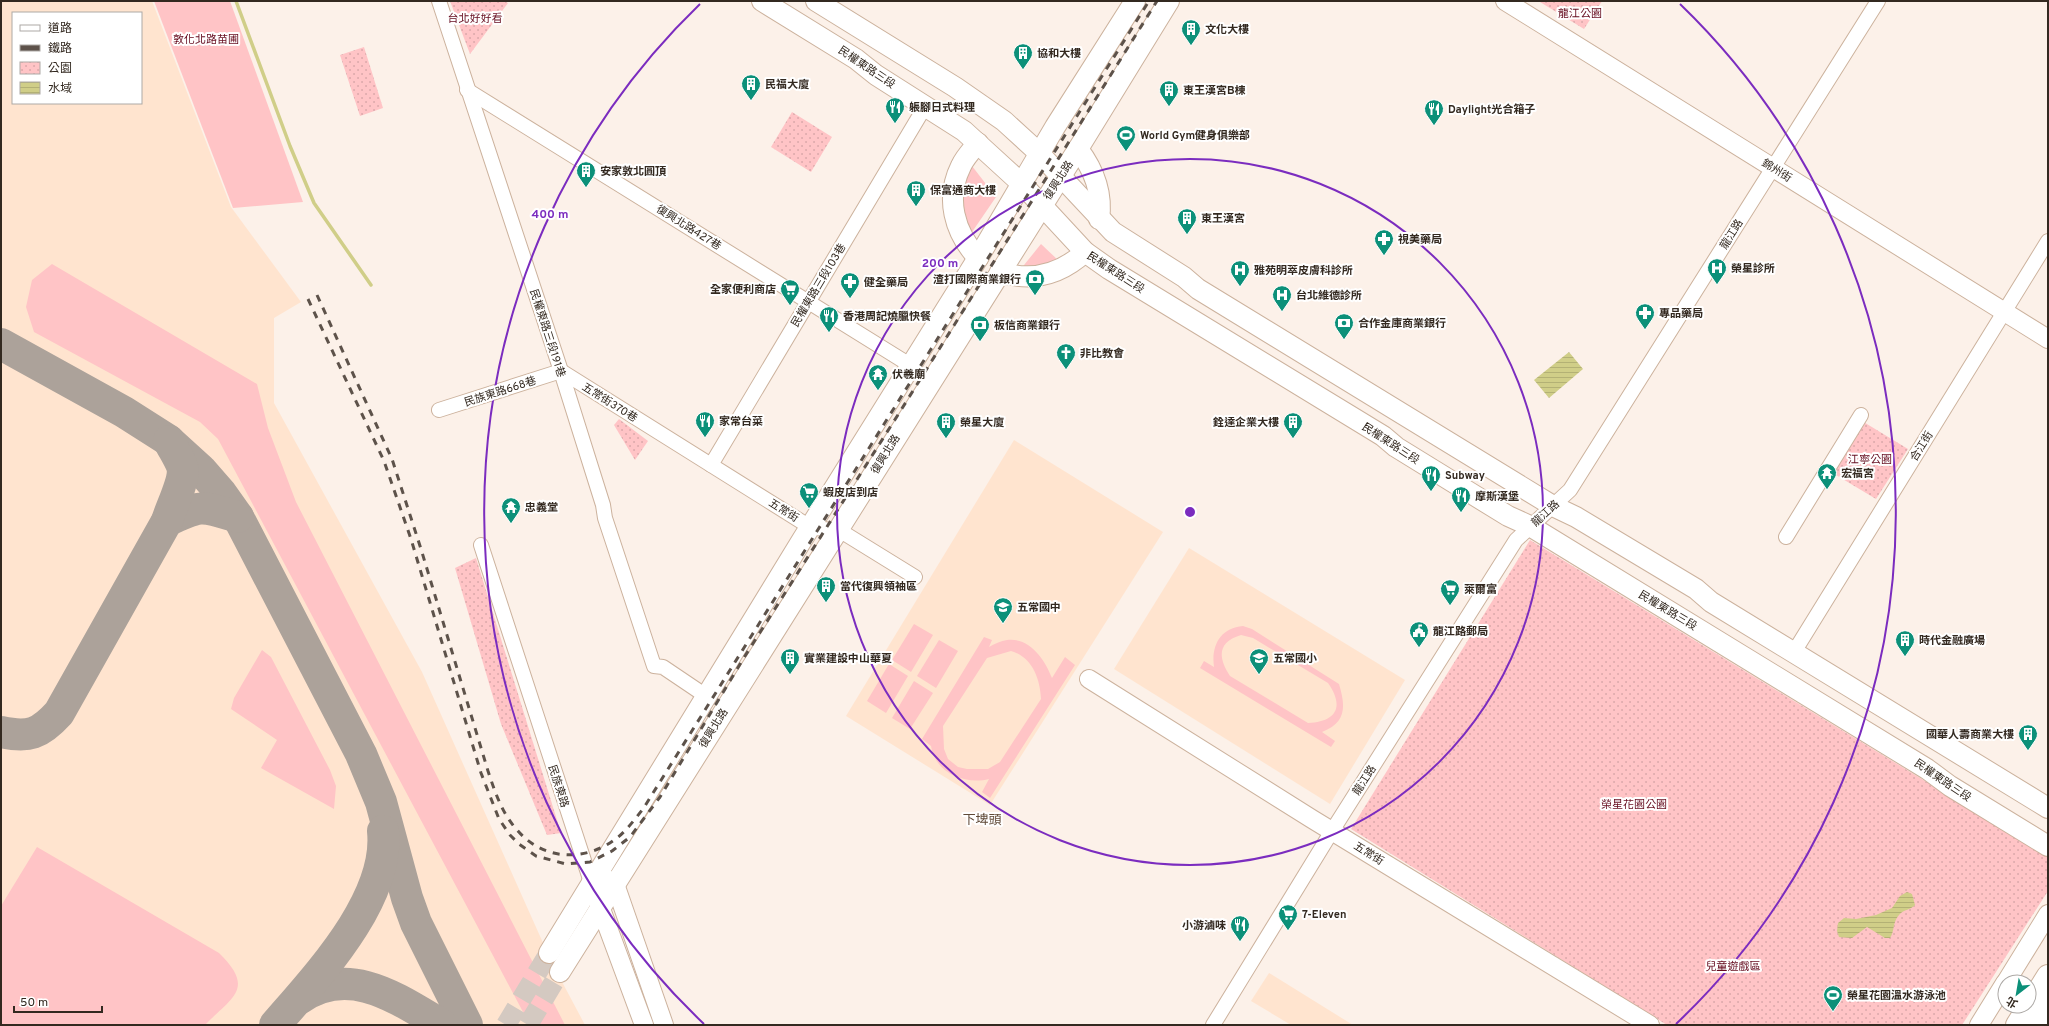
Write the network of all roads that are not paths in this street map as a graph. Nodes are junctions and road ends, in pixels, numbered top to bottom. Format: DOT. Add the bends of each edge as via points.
graph roads {
  1 [pos="439,1"];
  2 [pos="762,1"];
  3 [pos="816,1"];
  4 [pos="1135,1"];
  5 [pos="1169,1"];
  6 [pos="1505,1"];
  7 [pos="1878,1"];
  8 [pos="467,90"];
  9 [pos="926,105"];
  10 [pos="978,143"];
  11 [pos="1078,149"];
  12 [pos="1040,153"];
  13 [pos="1773,168"];
  14 [pos="1061,175"];
  15 [pos="1022,184"];
  16 [pos="1042,205"];
  17 [pos="1099,219"];
  18 [pos="2048,241"];
  19 [pos="1085,252"];
  20 [pos="978,258"];
  21 [pos="1000,272"];
  22 [pos="809,301"];
  23 [pos="2004,311"];
  24 [pos="2048,338"];
  25 [pos="910,365"];
  26 [pos="561,371"];
  27 [pos="439,410"];
  28 [pos="1861,415"];
  29 [pos="658,432"];
  30 [pos="711,465"];
  31 [pos="1553,506"];
  32 [pos="810,526"];
  33 [pos="1530,526"];
  34 [pos="837,531"];
  35 [pos="1786,537"];
  36 [pos="481,545"];
  37 [pos="915,577"];
  38 [pos="1794,652"];
  39 [pos="1089,679"];
  40 [pos="706,696"];
  41 [pos="2048,808"];
  42 [pos="1332,831"];
  43 [pos="2048,846"];
  44 [pos="594,878"];
  45 [pos="615,884"];
  46 [pos="600,906"];
  47 [pos="2048,914"];
  48 [pos="549,953"];
  49 [pos="560,972"];
  50 [pos="2010,974"];
  51 [pos="2048,976"];
  52 [pos="2037,993"];
  53 [pos="1997,995"];
  54 [pos="2048,1005"];
  55 [pos="2024,1014"];
  56 [pos="644,1025"];
  57 [pos="664,1025"];
  58 [pos="1213,1025"];
  59 [pos="1650,1025"];
  60 [pos="1979,1025"];
  61 [pos="2017,1025"];
  62 [pos="2036,1025"];
  1 -- 8 [label="street, 民權東路三段191巷"];
  2 -- 9 [label="main road, 民權東路三段"];
  3 -- 12 [label="main road" via="981,104"];
  4 -- 12 [label="main road, 復興北路"];
  5 -- 11 [label="main road, 復興北路"];
  6 -- 13 [label="street, 錦州街"];
  7 -- 13 [label="street, 龍江路"];
  8 -- 22 [label="street, 復興北路427巷"];
  8 -- 26 [label="street, 民權東路三段191巷"];
  9 -- 10 [label="main road, 民權東路三段"];
  9 -- 22 [label="street, 民權東路三段103巷"];
  10 -- 15 [label="main road, 民權東路三段"];
  10 -- 20 [label="main road" via="962,164 954,185 953,196 958,230 969,249"];
  11 -- 14 [label="main road, 復興北路"];
  11 -- 17 [label="main road" via="1087,160 1098,185"];
  12 -- 14 [label="main road"];
  12 -- 15 [label="main road, 復興北路"];
  13 -- 23 [label="street, 錦州街"];
  13 -- 31 [label="street, 龍江路" via="1573,485"];
  14 -- 16 [label="main road, 復興北路"];
  14 -- 17 [label="main road"];
  15 -- 16 [label="main road, 民權東路三段"];
  15 -- 20 [label="main road, 復興北路"];
  16 -- 19 [label="main road, 民權東路三段"];
  16 -- 21 [label="main road, 復興北路"];
  17 -- 31 [label="main road" via="1113,232 1184,277 1198,289"];
  18 -- 23 [label="street, 合江街"];
  19 -- 21 [label="main road" via="1071,264 1049,274 1024,277"];
  19 -- 33 [label="main road, 民權東路三段" via="1382,436 1409,456 1508,516"];
  20 -- 25 [label="main road, 復興北路"];
  21 -- 34 [label="main road, 復興北路"];
  22 -- 25 [label="street, 復興北路427巷"];
  22 -- 30 [label="street, 民權東路三段103巷"];
  23 -- 24 [label="street, 錦州街"];
  23 -- 38 [label="street, 合江街"];
  25 -- 32 [label="main road, 復興北路"];
  26 -- 27 [label="street, 民族東路668巷"];
  26 -- 29 [label="street, 五常街370巷"];
  26 -- 40 [label="street, 民權東路三段191巷" via="603,505 604,518 654,666 663,667"];
  28 -- 35 [label="street"];
  29 -- 30 [label="street, 五常街"];
  30 -- 32 [label="street, 五常街"];
  31 -- 33 [label="street, 龍江路"];
  31 -- 38 [label="main road" via="1596,528"];
  32 -- 34 [label="street, 五常街"];
  32 -- 40 [label="main road, 復興北路"];
  33 -- 42 [label="street, 龍江路" via="1516,540"];
  33 -- 43 [label="main road, 民權東路三段"];
  34 -- 37 [label="street, 五常街"];
  34 -- 45 [label="main road, 復興北路"];
  36 -- 44 [label="street, 民族東路"];
  38 -- 41 [label="main road"];
  39 -- 42 [label="street, 五常街"];
  40 -- 44 [label="main road, 復興北路"];
  42 -- 58 [label="street, 龍江路"];
  42 -- 59 [label="street, 五常街"];
  44 -- 45 [label="street"];
  44 -- 46 [label="street, 民族東路"];
  44 -- 48 [label="main road, 復興北路"];
  45 -- 46 [label="main road, 復興北路"];
  45 -- 57 [label="street"];
  46 -- 49 [label="main road, 復興北路"];
  46 -- 56 [label="street, 民族東路"];
  47 -- 50 [label="street"];
  51 -- 52 [label="highway"];
  53 -- 60 [label="street"];
  54 -- 62 [label="highway"];
  55 -- 61 [label="highway"];
}
